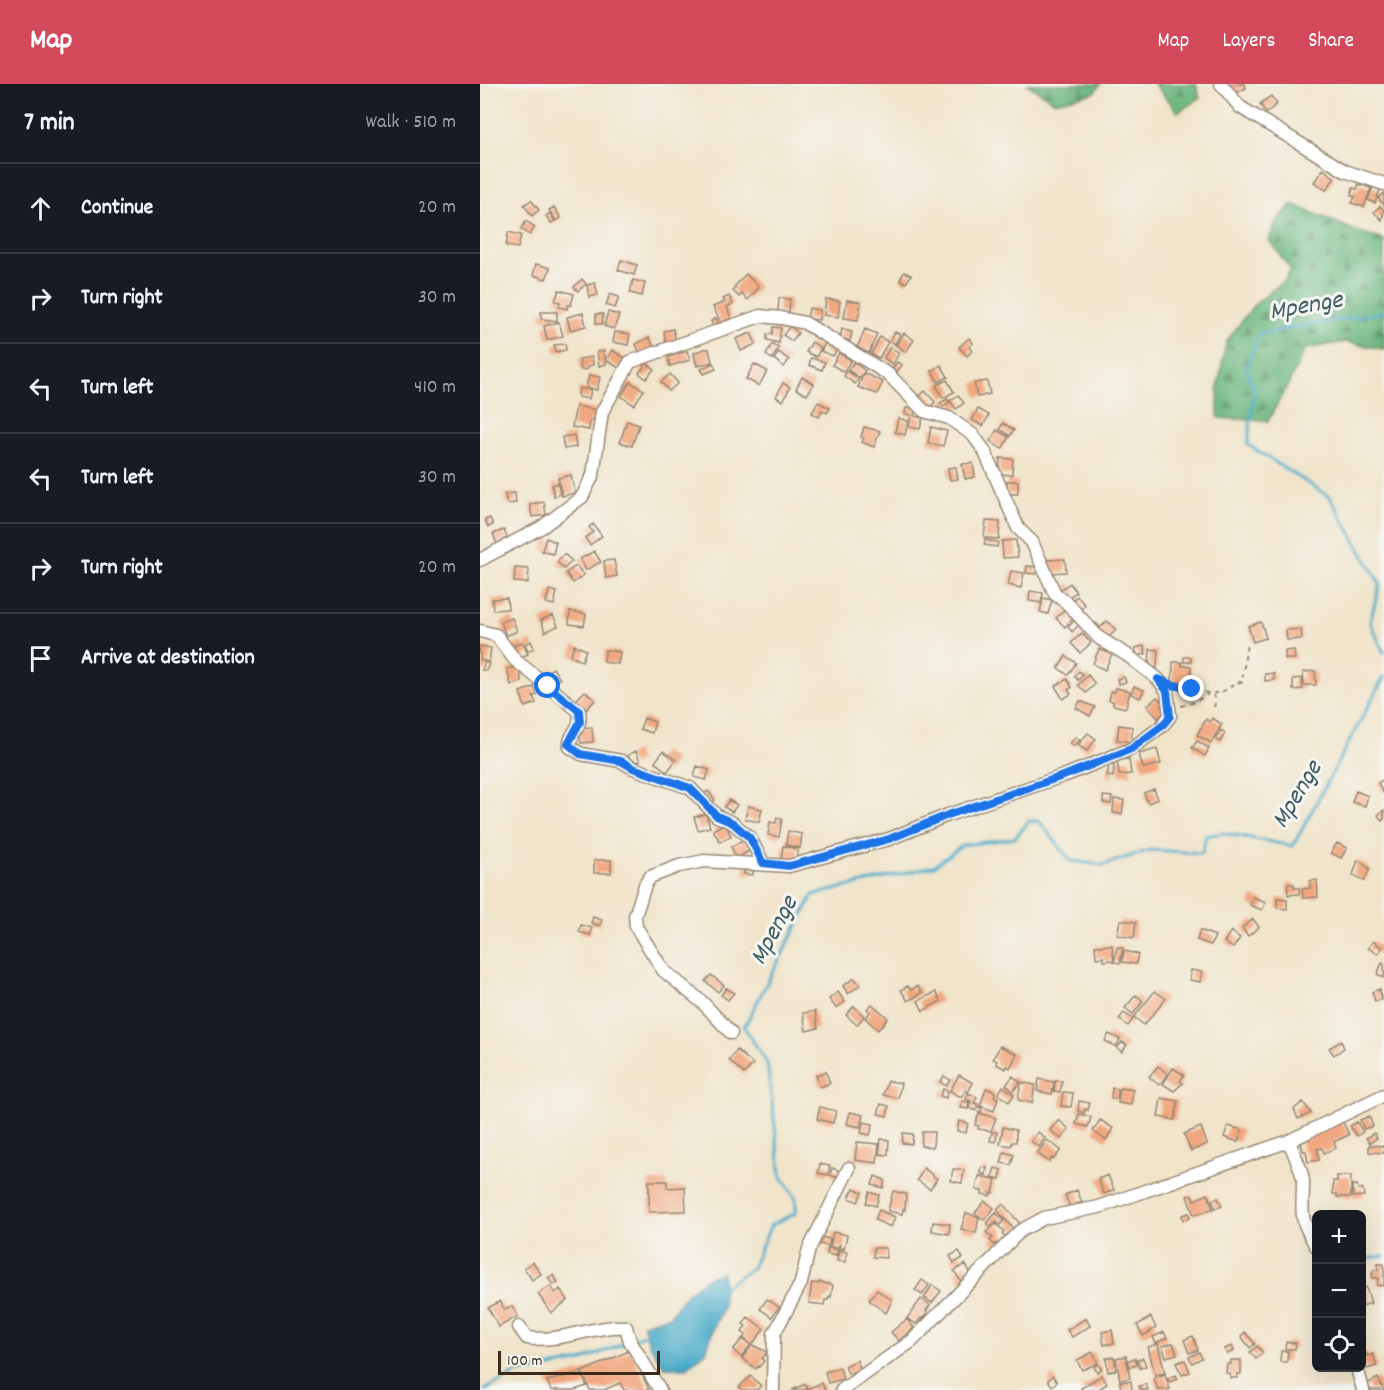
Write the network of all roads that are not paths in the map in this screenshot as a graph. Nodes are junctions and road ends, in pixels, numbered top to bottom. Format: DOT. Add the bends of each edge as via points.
graph roads {
  1 [pos="1221,84"];
  2 [pos="1384,184"];
  3 [pos="480,560"];
  4 [pos="480,630"];
  5 [pos="763,863"];
  6 [pos="731,1033"];
  7 [pos="1384,1095"];
  8 [pos="1289,1141"];
  9 [pos="849,1168"];
  10 [pos="1312,1238"];
  11 [pos="519,1327"];
  12 [pos="1358,1372"];
  13 [pos="660,1390"];
  14 [pos="773,1390"];
  15 [pos="842,1390"];
  16 [pos="1363,1390"];
  1 -- 2 [label="street" via="1240,107 1345,171"];
  3 -- 5 [label="street" via="542,527 582,497 593,475 602,412 630,362 760,316 805,323 879,368 924,411 949,418 973,435 984,450 1018,528 1032,542 1056,594 1099,638 1158,679 1167,691 1170,716 1138,745 889,839 789,866"];
  4 -- 5 [label="street" via="496,635 515,660 579,711 580,722 568,744 573,750 621,761 690,788 717,816 733,823 750,838"];
  5 -- 6 [label="street" via="704,861 657,873 645,885 635,916 636,927 663,970"];
  7 -- 8 [label="street"];
  8 -- 10 [label="street" via="1303,1180 1304,1224"];
  8 -- 15 [label="street" via="1099,1208 1032,1223 912,1341"];
  9 -- 14 [label="street" via="809,1249 801,1283 774,1334"];
  11 -- 13 [label="street" via="527,1338 544,1341 602,1328 626,1328"];
  12 -- 16 [label="street"];
}
